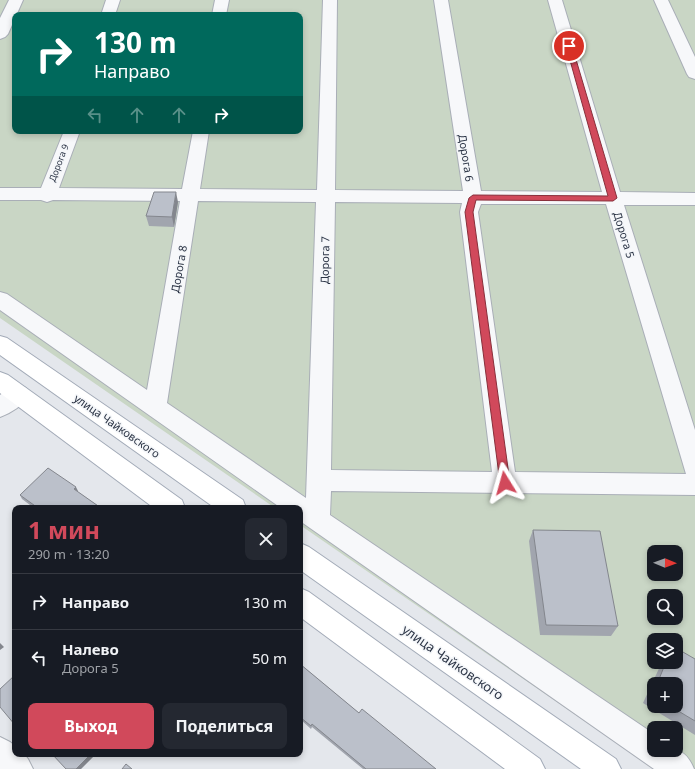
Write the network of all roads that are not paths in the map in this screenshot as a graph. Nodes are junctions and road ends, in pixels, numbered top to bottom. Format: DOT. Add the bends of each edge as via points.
graph roads {
  1 [pos="16,0"];
  2 [pos="113,0"];
  3 [pos="222,0"];
  4 [pos="330,0"];
  5 [pos="441,0"];
  6 [pos="555,0"];
  7 [pos="661,0"];
  8 [pos="109,12"];
  9 [pos="220,12"];
  10 [pos="0,34"];
  11 [pos="695,74"];
  12 [pos="71,134"];
  13 [pos="201,134"];
  14 [pos="0,194"];
  15 [pos="47,196"];
  16 [pos="191,196"];
  17 [pos="326,197"];
  18 [pos="473,198"];
  19 [pos="613,198"];
  20 [pos="695,199"];
  21 [pos="0,298"];
  22 [pos="0,344"];
  23 [pos="9,387"];
  24 [pos="155,407"];
  25 [pos="0,408"];
  26 [pos="695,468"];
  27 [pos="320,480"];
  28 [pos="505,483"];
  29 [pos="695,485"];
  30 [pos="169,505"];
  31 [pos="230,505"];
  32 [pos="296,505"];
  33 [pos="303,510"];
  34 [pos="318,520"];
  35 [pos="303,557"];
  36 [pos="303,603"];
  37 [pos="0,752"];
  38 [pos="18,769"];
  39 [pos="530,769"];
  40 [pos="606,769"];
  41 [pos="679,769"];
  1 -- 10 [label="street"];
  2 -- 8 [label="street"];
  3 -- 9 [label="street"];
  4 -- 17 [label="street, Дорога 7"];
  5 -- 18 [label="street, Дорога 6"];
  6 -- 19 [label="street, Дорога 5"];
  7 -- 11 [label="street"];
  12 -- 15 [label="street, Дорога 9"];
  13 -- 16 [label="street, Дорога 8"];
  14 -- 15 [label="street"];
  15 -- 16 [label="street"];
  16 -- 17 [label="street"];
  16 -- 24 [label="street, Дорога 8"];
  17 -- 18 [label="street"];
  17 -- 27 [label="street, Дорога 7"];
  18 -- 19 [label="street"];
  18 -- 28 [label="street, Дорога 6" via="469,212"];
  19 -- 20 [label="street"];
  19 -- 26 [label="street, Дорога 5"];
  21 -- 24 [label="street"];
  22 -- 31 [label="main road, улица Чайковского"];
  23 -- 25 [label="street"];
  23 -- 30 [label="main road"];
  24 -- 32 [label="street"];
  27 -- 28 [label="street"];
  27 -- 34 [label="street, Дорога 7"];
  28 -- 29 [label="street"];
  33 -- 34 [label="street"];
  34 -- 41 [label="street"];
  35 -- 40 [label="main road, улица Чайковского"];
  36 -- 39 [label="main road"];
  37 -- 38 [label="street"];
}
